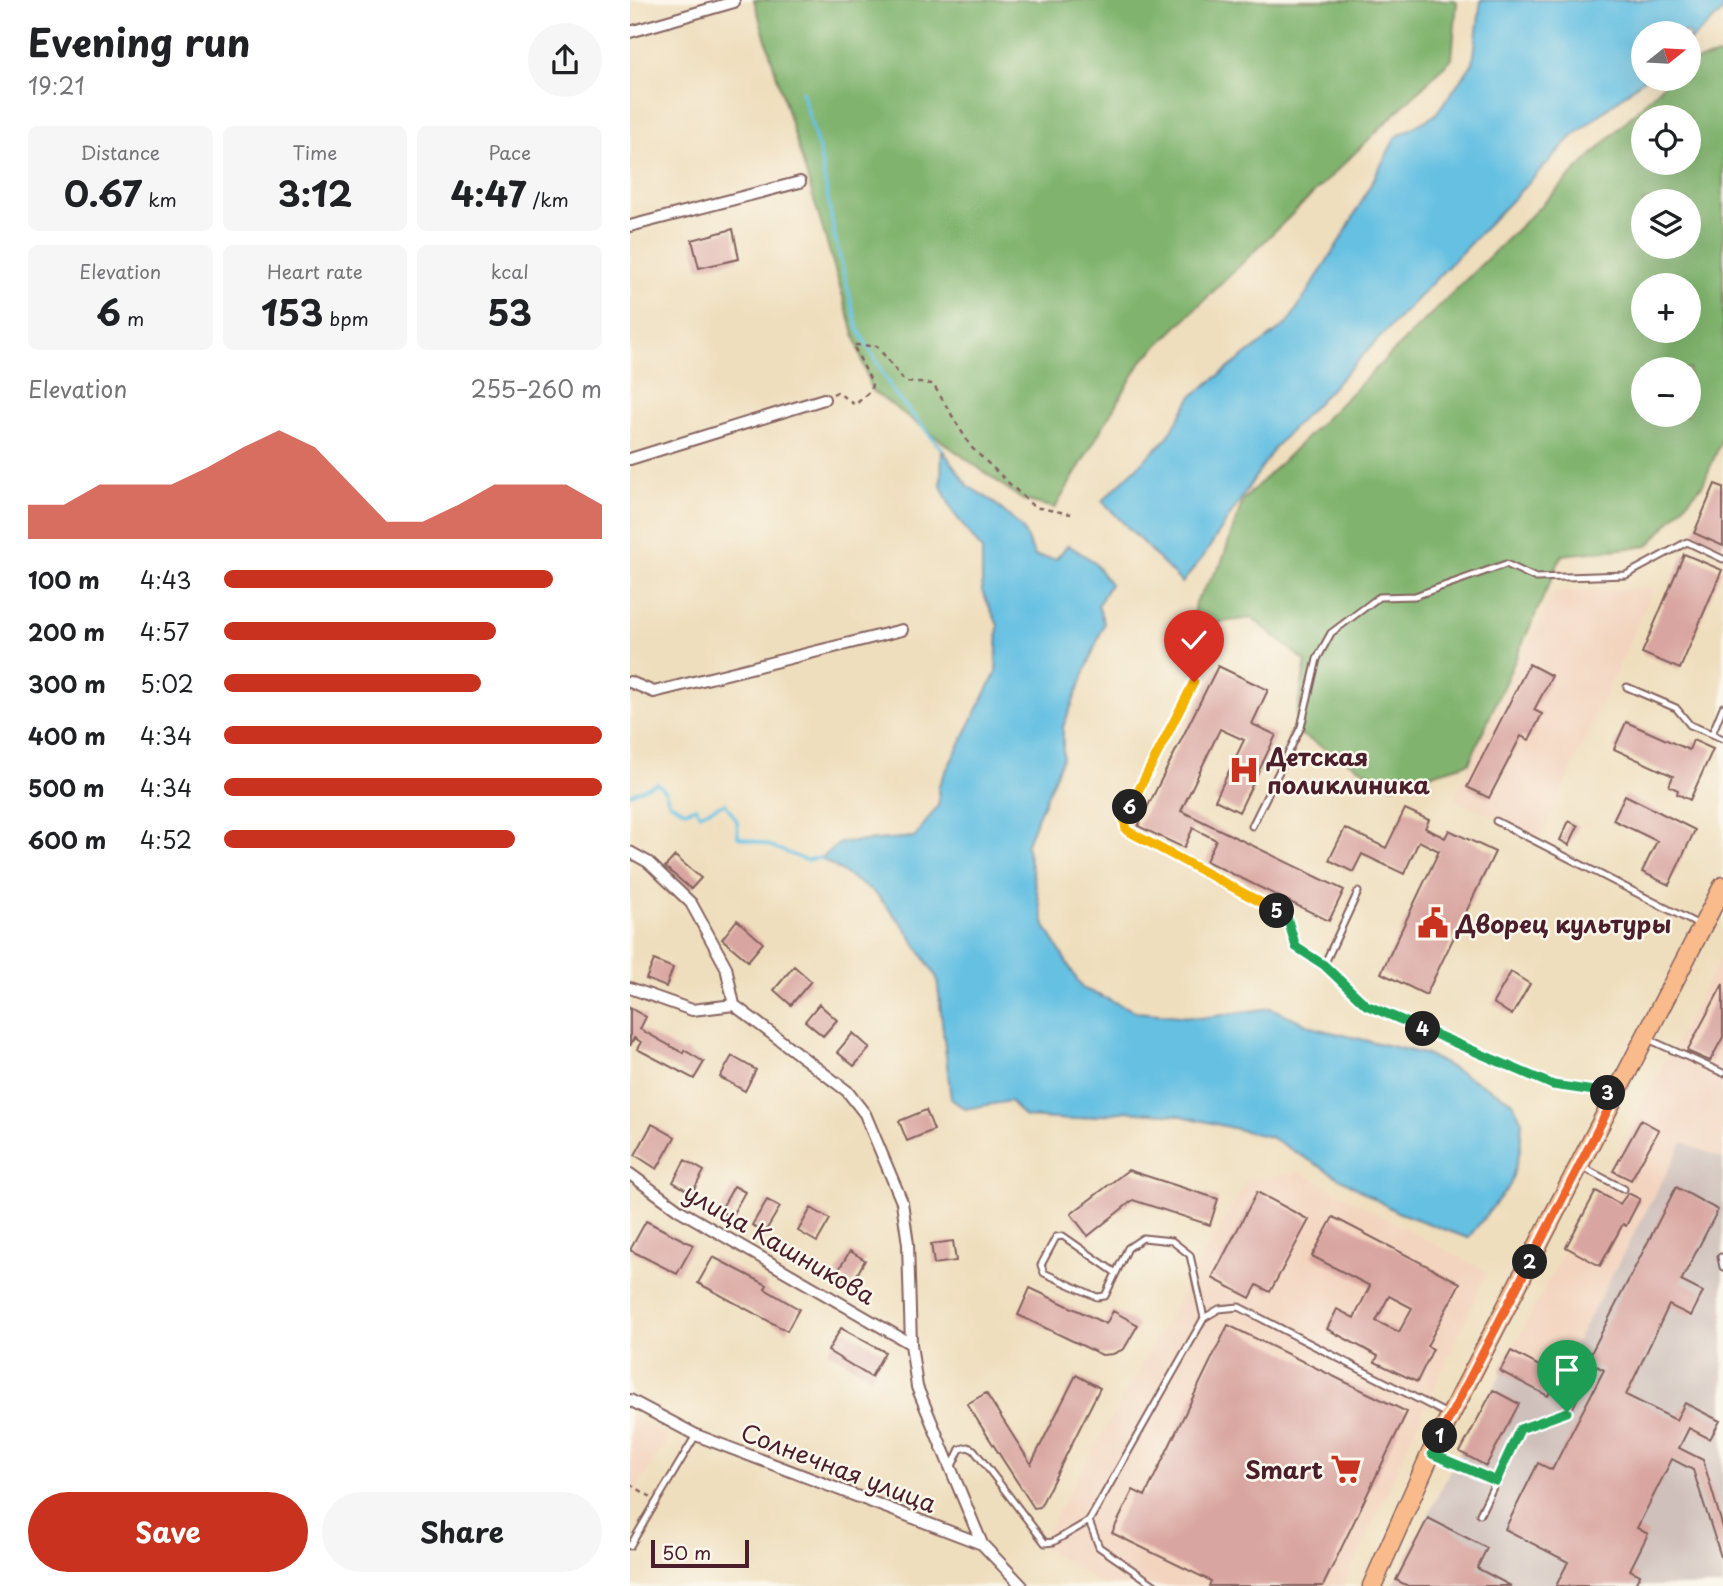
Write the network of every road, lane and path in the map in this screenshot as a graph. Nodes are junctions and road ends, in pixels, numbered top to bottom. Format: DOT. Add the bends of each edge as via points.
graph roads {
  1 [pos="734,2"];
  2 [pos="630,32"];
  3 [pos="800,182"];
  4 [pos="630,226"];
  5 [pos="824,399"];
  6 [pos="630,459"];
  7 [pos="1071,514"];
  8 [pos="1723,559"];
  9 [pos="902,630"];
  10 [pos="630,682"];
  11 [pos="1194,682"];
  12 [pos="1626,687"];
  13 [pos="1723,707"];
  14 [pos="1712,734"];
  15 [pos="1723,738"];
  16 [pos="1496,821"];
  17 [pos="1252,826"];
  18 [pos="630,852"];
  19 [pos="1723,886"];
  20 [pos="1357,892"];
  21 [pos="1702,927"];
  22 [pos="1324,965"];
  23 [pos="630,988"];
  24 [pos="734,1005"];
  25 [pos="1645,1038"];
  26 [pos="1723,1073"];
  27 [pos="1616,1094"];
  28 [pos="1580,1165"];
  29 [pos="630,1174"];
  30 [pos="1624,1189"];
  31 [pos="1721,1257"];
  32 [pos="1723,1267"];
  33 [pos="1116,1273"];
  34 [pos="1203,1318"];
  35 [pos="911,1344"];
  36 [pos="1586,1372"];
  37 [pos="630,1400"];
  38 [pos="1451,1416"];
  39 [pos="696,1435"];
  40 [pos="1432,1454"];
  41 [pos="951,1469"];
  42 [pos="1496,1481"];
  43 [pos="630,1485"];
  44 [pos="657,1500"];
  45 [pos="1480,1514"];
  46 [pos="1089,1521"];
  47 [pos="982,1544"];
  48 [pos="630,1546"];
  49 [pos="1020,1586"];
  50 [pos="1156,1586"];
  51 [pos="1373,1586"];
  1 -- 2 [label="street"];
  3 -- 4 [label="street"];
  5 -- 6 [label="street"];
  5 -- 7 [label="path" via="837,392 855,405 871,390 873,383 853,345 877,346 905,382 933,384 971,447 1034,507"];
  8 -- 17 [label="lane" via="1687,542 1626,575 1536,578 1506,564 1415,596 1379,597 1331,633 1317,659 1301,727"];
  9 -- 10 [label="street" via="654,692"];
  11 -- 22 [label="lane" via="1124,819 1126,830 1287,917 1296,947"];
  12 -- 14 [label="lane" via="1676,708 1690,725"];
  13 -- 14 [label="lane"];
  14 -- 15 [label="lane"];
  16 -- 21 [label="lane"];
  18 -- 24 [label="street" via="649,862 691,903 726,967"];
  19 -- 21 [label="main road"];
  20 -- 22 [label="lane"];
  21 -- 25 [label="main road"];
  22 -- 27 [label="lane" via="1366,1005 1553,1085"];
  23 -- 24 [label="street" via="692,1010"];
  24 -- 35 [label="street" via="847,1091 865,1114 902,1202"];
  25 -- 26 [label="lane"];
  25 -- 27 [label="main road"];
  27 -- 28 [label="main road"];
  28 -- 30 [label="lane"];
  28 -- 38 [label="main road"];
  29 -- 35 [label="street, улица Кашникова" via="679,1210"];
  31 -- 32 [label="lane"];
  33 -- 33 [label="lane" via="1063,1236 1056,1237 1041,1265 1044,1273 1097,1297 1105,1296"];
  33 -- 34 [label="lane" via="1128,1248 1143,1238 1172,1241 1190,1255"];
  34 -- 38 [label="lane" via="1219,1309 1239,1307"];
  34 -- 46 [label="lane"];
  35 -- 41 [label="street" via="918,1387"];
  36 -- 42 [label="lane" via="1567,1412 1520,1429"];
  37 -- 39 [label="street, Солнечная улица"];
  38 -- 40 [label="main road"];
  39 -- 44 [label="lane"];
  39 -- 47 [label="street, Солнечная улица"];
  40 -- 42 [label="lane"];
  40 -- 51 [label="main road"];
  41 -- 46 [label="lane" via="960,1449 974,1450 1045,1543"];
  41 -- 47 [label="street"];
  42 -- 45 [label="lane"];
  43 -- 44 [label="path"];
  44 -- 48 [label="lane"];
  46 -- 50 [label="lane" via="1098,1547"];
  47 -- 49 [label="street, Солнечная улица"];
}
